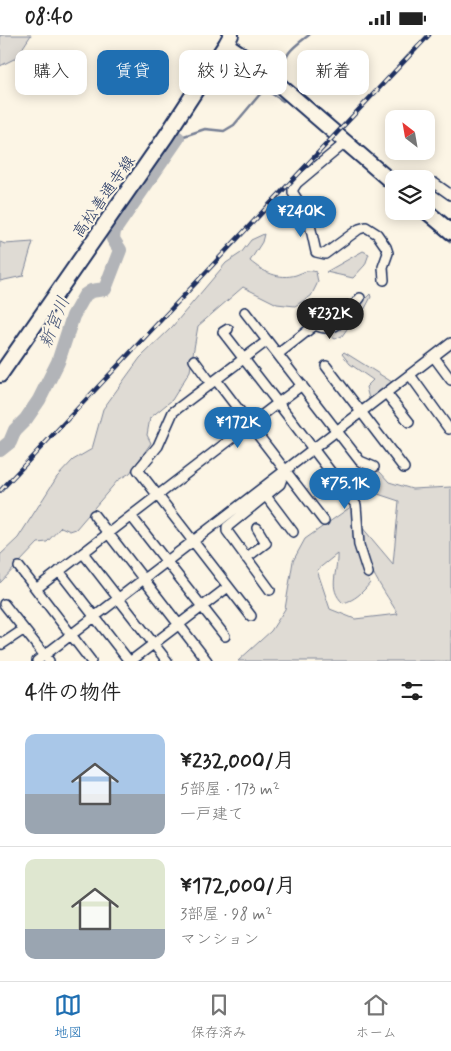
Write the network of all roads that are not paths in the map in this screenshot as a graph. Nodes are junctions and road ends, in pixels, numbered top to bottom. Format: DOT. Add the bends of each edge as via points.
graph roads {
  1 [pos="229,40"];
  2 [pos="345,143"];
  3 [pos="385,176"];
  4 [pos="435,184"];
  5 [pos="451,195"];
  6 [pos="435,219"];
  7 [pos="451,232"];
  8 [pos="384,280"];
  9 [pos="360,298"];
  10 [pos="245,312"];
  11 [pos="228,329"];
  12 [pos="267,341"];
  13 [pos="451,343"];
  14 [pos="278,354"];
  15 [pos="434,357"];
  16 [pos="244,358"];
  17 [pos="194,360"];
  18 [pos="326,366"];
  19 [pos="0,375"];
  20 [pos="410,375"];
  21 [pos="451,380"];
  22 [pos="214,381"];
  23 [pos="302,385"];
  24 [pos="386,393"];
  25 [pos="278,403"];
  26 [pos="361,412"];
  27 [pos="409,422"];
  28 [pos="250,425"];
  29 [pos="449,429"];
  30 [pos="337,430"];
  31 [pos="313,449"];
  32 [pos="374,467"];
  33 [pos="404,468"];
  34 [pos="285,470"];
  35 [pos="158,496"];
  36 [pos="266,496"];
  37 [pos="94,515"];
  38 [pos="131,516"];
  39 [pos="324,521"];
  40 [pos="257,527"];
  41 [pos="293,531"];
  42 [pos="109,533"];
  43 [pos="193,541"];
  44 [pos="83,553"];
  45 [pos="246,558"];
  46 [pos="167,561"];
  47 [pos="19,567"];
  48 [pos="59,571"];
  49 [pos="368,573"];
  50 [pos="144,579"];
  51 [pos="228,587"];
  52 [pos="36,589"];
  53 [pos="270,590"];
  54 [pos="118,599"];
  55 [pos="4,604"];
  56 [pos="202,607"];
  57 [pos="250,615"];
  58 [pos="95,617"];
  59 [pos="179,625"];
  60 [pos="23,630"];
  61 [pos="71,635"];
  62 [pos="226,636"];
  63 [pos="0,642"];
  64 [pos="154,644"];
  65 [pos="44,659"];
  66 [pos="91,661"];
  67 [pos="130,661"];
  68 [pos="167,661"];
  69 [pos="207,661"];
  1 -- 2 [label="main road"];
  1 -- 19 [label="main road, 高松善通寺線"];
  2 -- 3 [label="main road"];
  2 -- 8 [label="street" via="298,183 293,193 308,216 316,251 325,254 366,227 377,234 388,253 383,267"];
  4 -- 5 [label="street"];
  6 -- 7 [label="main road"];
  9 -- 14 [label="street" via="336,325 323,329 315,325"];
  10 -- 12 [label="street"];
  11 -- 16 [label="street" via="223,332"];
  12 -- 14 [label="street"];
  12 -- 16 [label="street"];
  13 -- 15 [label="street"];
  14 -- 23 [label="street"];
  15 -- 20 [label="street"];
  15 -- 21 [label="street"];
  16 -- 22 [label="street"];
  16 -- 25 [label="street"];
  17 -- 22 [label="street"];
  18 -- 26 [label="street"];
  20 -- 24 [label="street"];
  20 -- 29 [label="street"];
  22 -- 28 [label="street"];
  22 -- 35 [label="street" via="173,412 158,446 138,469"];
  23 -- 25 [label="street"];
  23 -- 30 [label="street"];
  24 -- 26 [label="street"];
  24 -- 27 [label="street"];
  25 -- 28 [label="street"];
  25 -- 31 [label="street"];
  26 -- 30 [label="street"];
  26 -- 33 [label="street"];
  28 -- 34 [label="street"];
  28 -- 35 [label="street"];
  30 -- 31 [label="street"];
  30 -- 32 [label="street" via="360,461"];
  31 -- 34 [label="street"];
  31 -- 49 [label="street" via="356,505 359,545"];
  34 -- 36 [label="street" via="280,484"];
  34 -- 39 [label="street"];
  34 -- 43 [label="street"];
  35 -- 38 [label="street"];
  35 -- 43 [label="street"];
  36 -- 41 [label="street"];
  36 -- 45 [label="street" via="227,527"];
  37 -- 42 [label="street"];
  38 -- 42 [label="street"];
  38 -- 46 [label="street"];
  40 -- 45 [label="street" via="266,543"];
  42 -- 44 [label="street"];
  42 -- 50 [label="street"];
  43 -- 46 [label="street"];
  43 -- 51 [label="street"];
  44 -- 48 [label="street"];
  44 -- 54 [label="street"];
  45 -- 53 [label="street"];
  46 -- 50 [label="street"];
  46 -- 56 [label="street"];
  47 -- 52 [label="street"];
  48 -- 52 [label="street"];
  48 -- 58 [label="street"];
  50 -- 54 [label="street"];
  50 -- 59 [label="street"];
  51 -- 56 [label="street"];
  51 -- 57 [label="street"];
  52 -- 61 [label="street"];
  54 -- 58 [label="street"];
  54 -- 64 [label="street"];
  55 -- 60 [label="street"];
  56 -- 59 [label="street"];
  56 -- 62 [label="street"];
  58 -- 61 [label="street"];
  58 -- 67 [label="street"];
  59 -- 64 [label="street"];
  59 -- 69 [label="street"];
  60 -- 63 [label="street" via="2,644"];
  60 -- 65 [label="street"];
  61 -- 65 [label="street"];
  61 -- 66 [label="street"];
  64 -- 67 [label="street"];
  64 -- 68 [label="street"];
}
